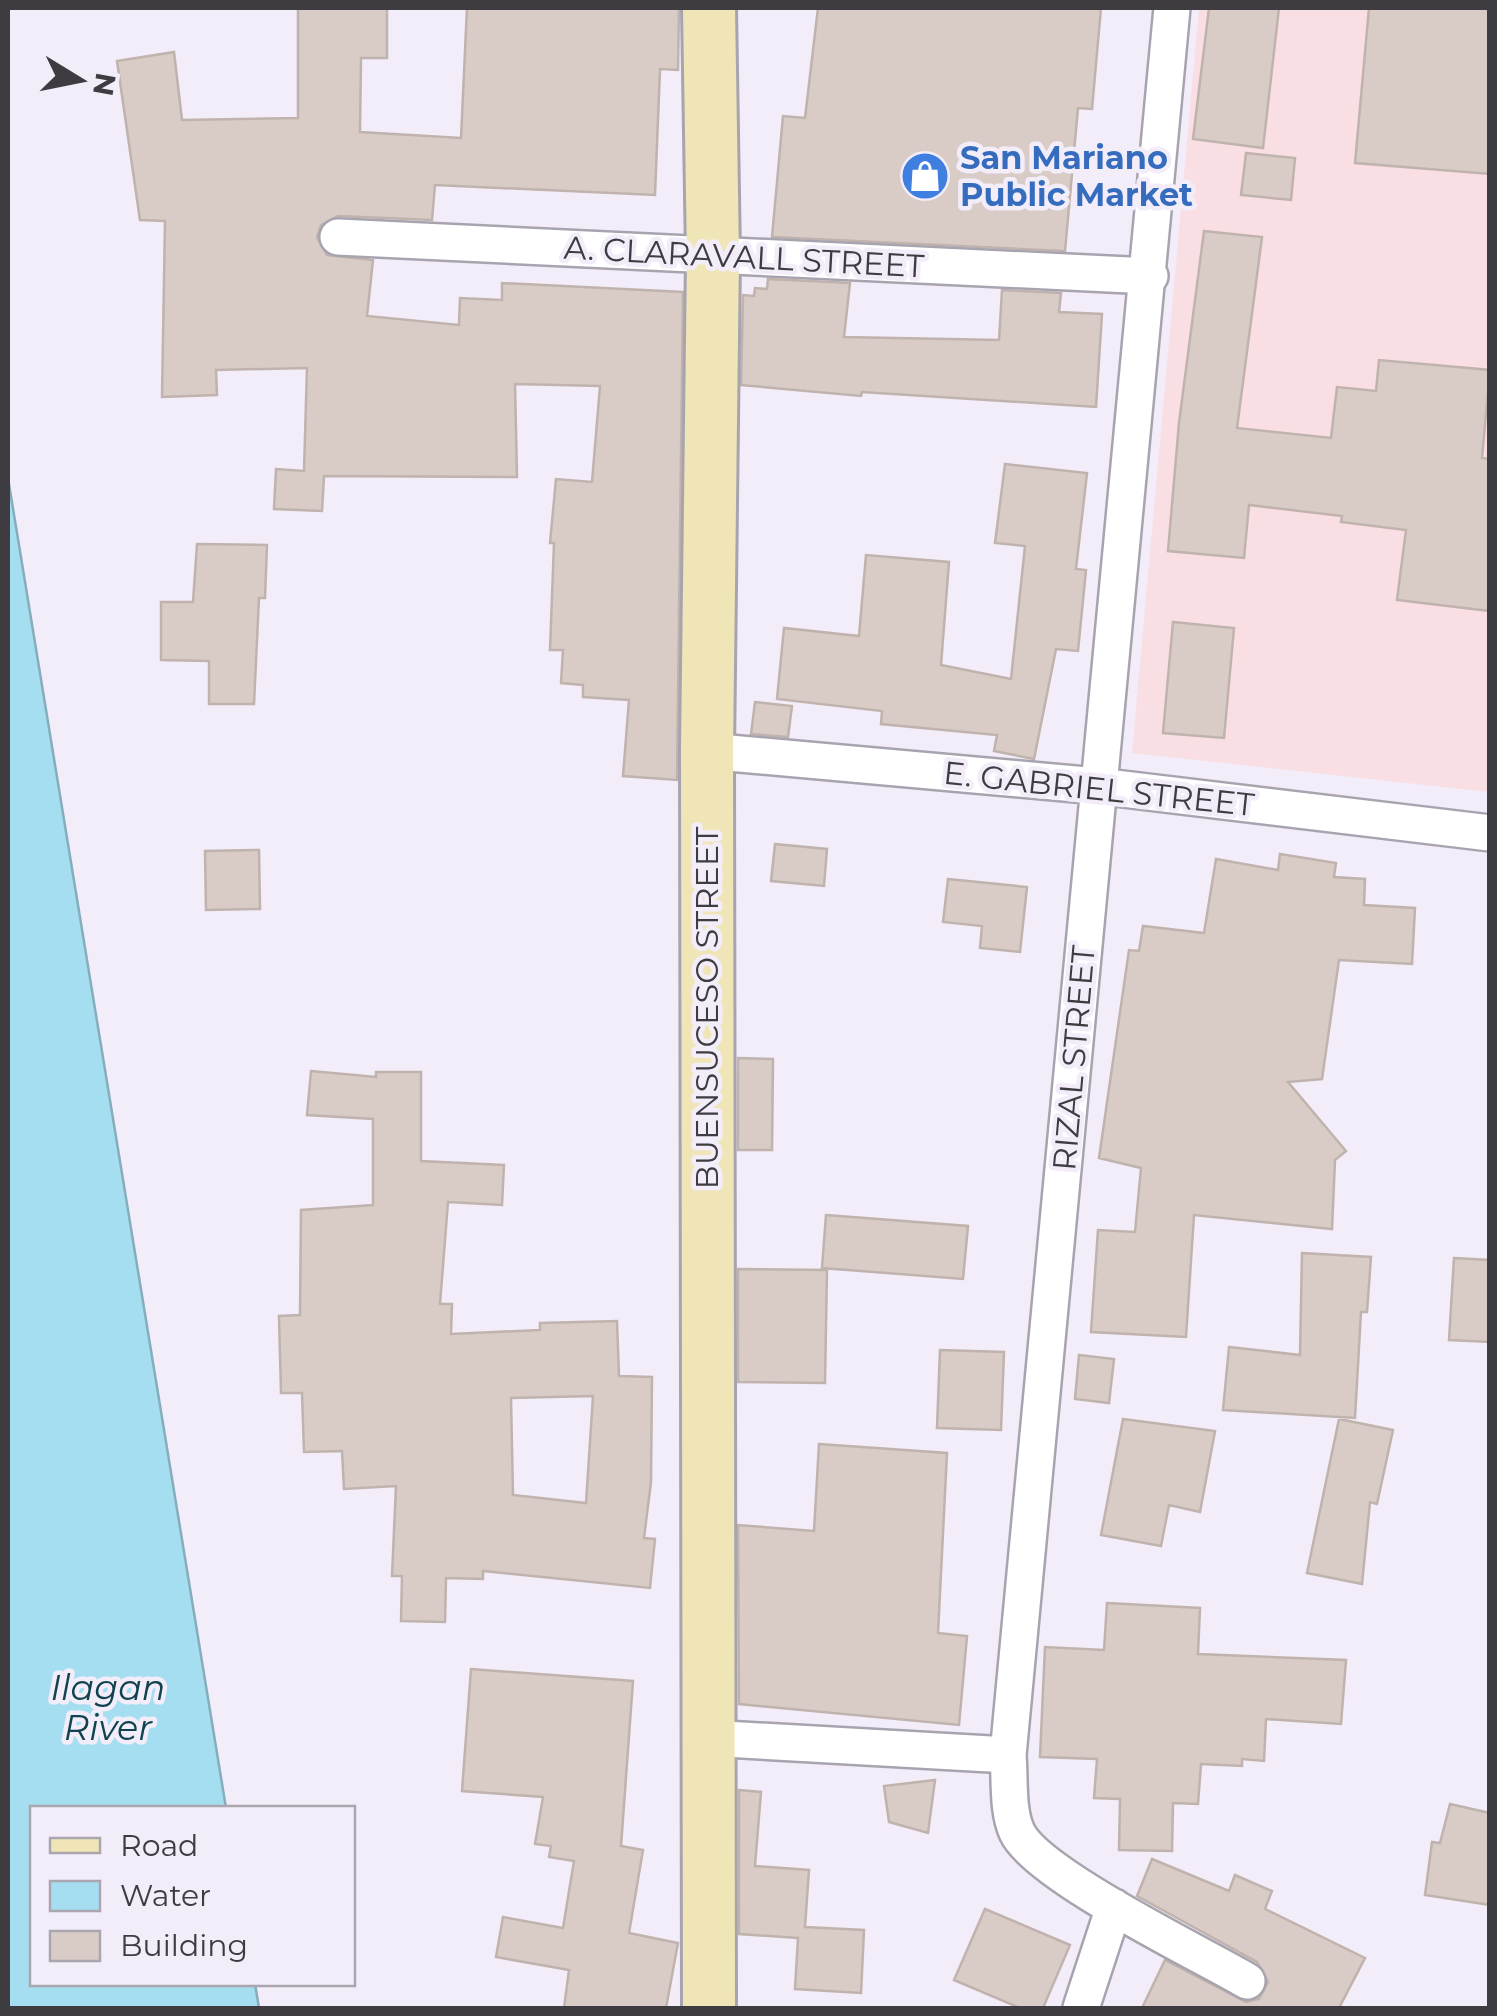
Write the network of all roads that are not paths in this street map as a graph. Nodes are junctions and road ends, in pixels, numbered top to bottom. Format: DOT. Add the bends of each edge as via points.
graph roads {
  1 [pos="708,8"];
  2 [pos="1172,8"];
  3 [pos="338,237"];
  4 [pos="713,256"];
  5 [pos="1150,276"];
  6 [pos="707,751"];
  7 [pos="1098,786"];
  8 [pos="1490,833"];
  9 [pos="707,1738"];
  10 [pos="1008,1756"];
  11 [pos="1114,1907"];
  12 [pos="1247,1981"];
  13 [pos="710,2008"];
  14 [pos="1080,2008"];
  1 -- 4 [label="street, BUENSUCESO STREET"];
  2 -- 5 [label="street, RIZAL STREET"];
  3 -- 4 [label="street, A. CLARAVALL STREET"];
  4 -- 5 [label="street, A. CLARAVALL STREET"];
  4 -- 6 [label="street, BUENSUCESO STREET"];
  5 -- 7 [label="street, RIZAL STREET"];
  6 -- 7 [label="street, E. GABRIEL STREET"];
  6 -- 9 [label="street, BUENSUCESO STREET"];
  7 -- 8 [label="street, E. GABRIEL STREET"];
  7 -- 10 [label="street, RIZAL STREET"];
  9 -- 10 [label="street"];
  9 -- 13 [label="street, BUENSUCESO STREET"];
  10 -- 11 [label="street, RIZAL STREET" via="1014,1828 1027,1850"];
  11 -- 12 [label="street, RIZAL STREET"];
  11 -- 14 [label="street"];
}
